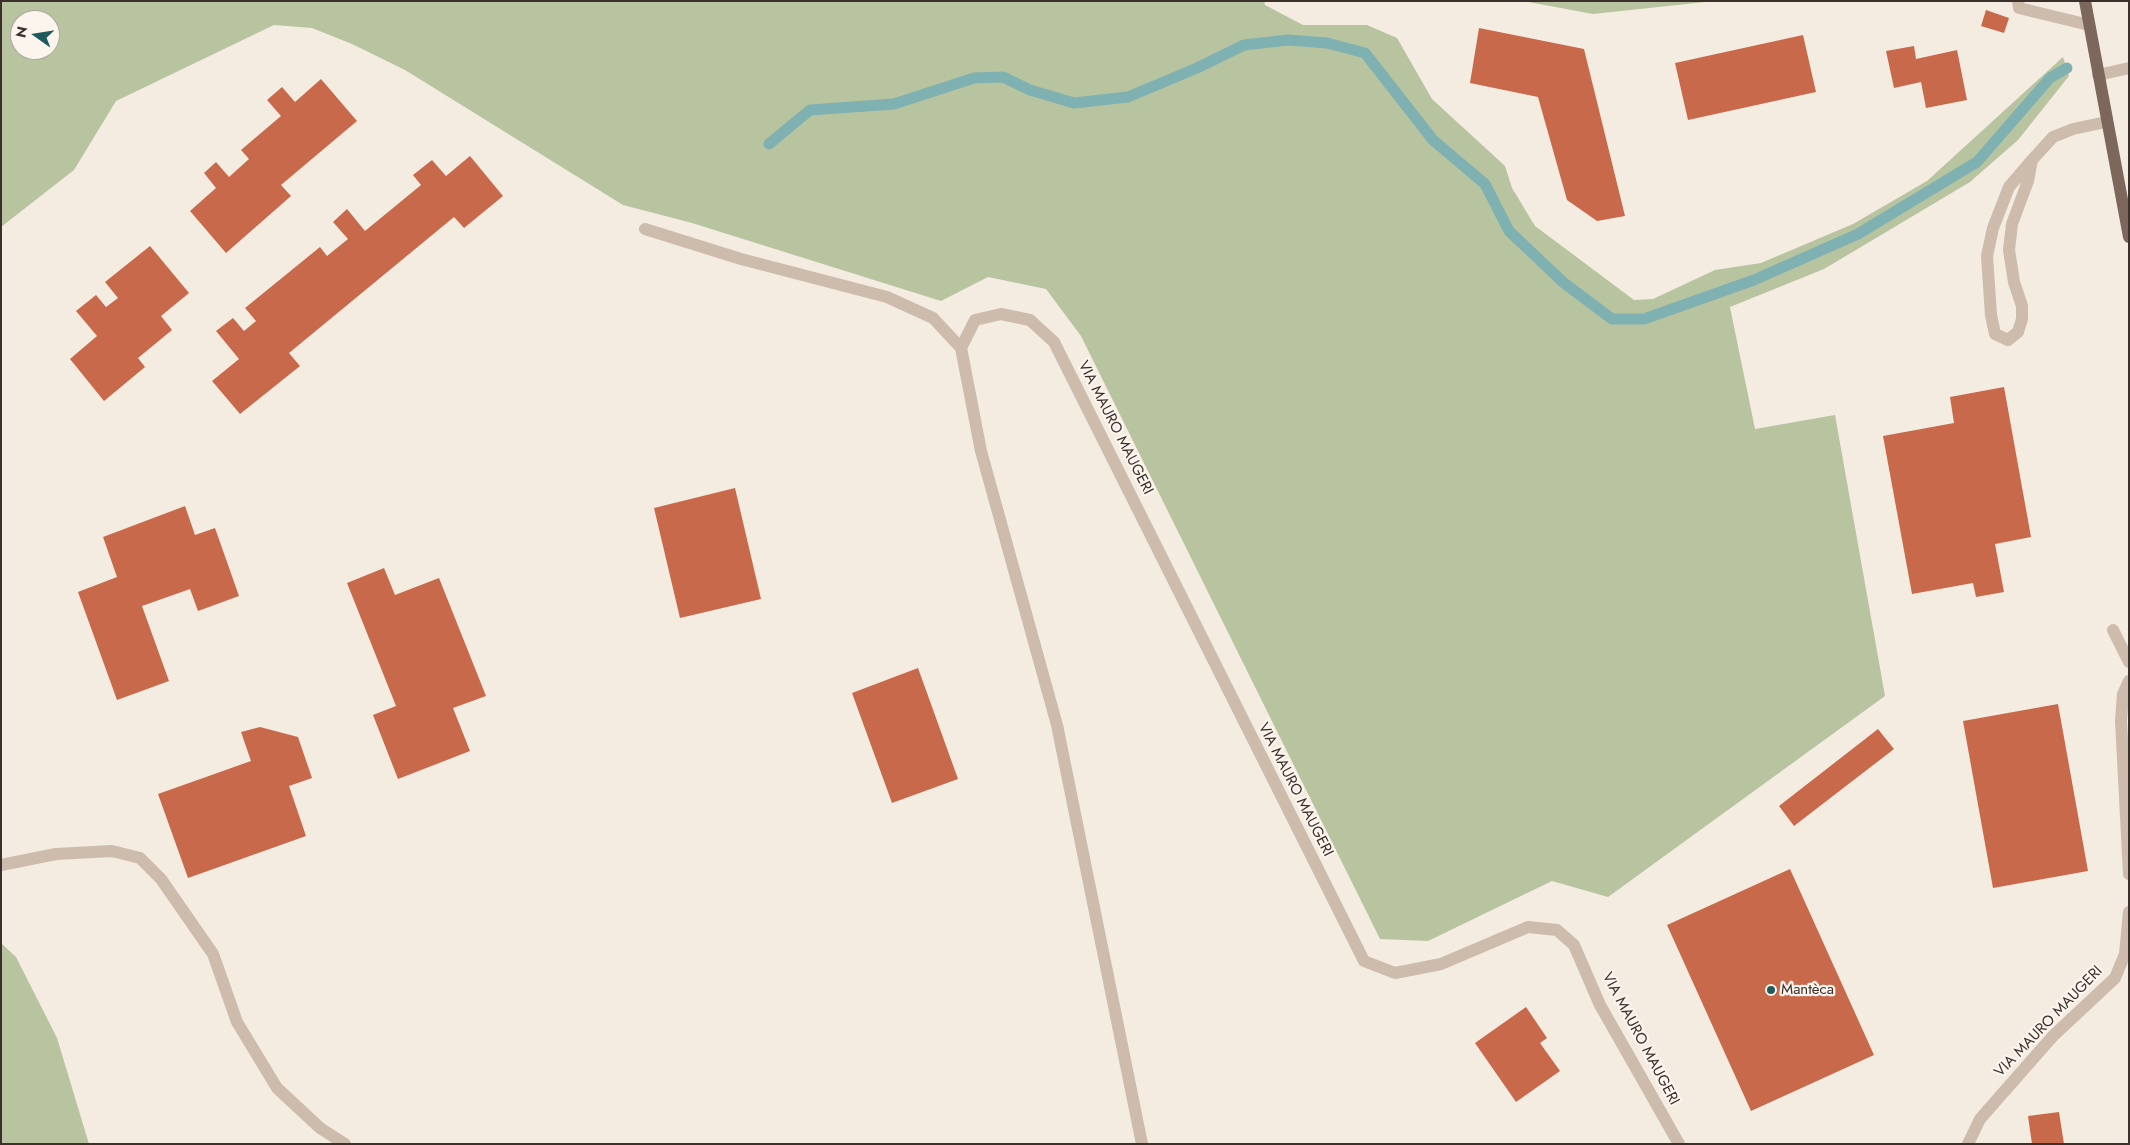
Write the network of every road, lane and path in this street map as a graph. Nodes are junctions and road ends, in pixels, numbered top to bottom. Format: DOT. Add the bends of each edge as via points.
graph roads {
  1 [pos="2018,1"];
  2 [pos="2085,1"];
  3 [pos="2089,25"];
  4 [pos="2129,68"];
  5 [pos="2098,75"];
  6 [pos="2106,122"];
  7 [pos="2032,160"];
  8 [pos="645,229"];
  9 [pos="2129,236"];
  10 [pos="961,348"];
  11 [pos="2113,630"];
  12 [pos="2129,662"];
  13 [pos="2129,681"];
  14 [pos="1,865"];
  15 [pos="2129,874"];
  16 [pos="2129,912"];
  17 [pos="345,1144"];
  18 [pos="1142,1144"];
  19 [pos="1679,1144"];
  20 [pos="1968,1144"];
  1 -- 3 [label="street" via="2019,8"];
  2 -- 3 [label="main road"];
  3 -- 5 [label="main road"];
  4 -- 5 [label="street"];
  5 -- 6 [label="main road"];
  6 -- 7 [label="street" via="2053,137"];
  6 -- 9 [label="main road"];
  7 -- 7 [label="street" via="2009,187 1993,228 1987,256 1995,334 2008,340 2018,332 2022,319 2009,250 2012,224"];
  8 -- 10 [label="street" via="741,259 887,297 933,318"];
  10 -- 18 [label="street" via="981,451 1057,726"];
  10 -- 19 [label="street, VIA MAURO MAUGERI" via="975,320 1001,314 1030,320 1054,342 1364,962 1394,973 1441,964 1528,927 1557,930 1574,945 1600,1005"];
  11 -- 12 [label="street"];
  13 -- 15 [label="street" via="2123,694 2121,721"];
  14 -- 17 [label="street" via="56,854 112,851 140,858 161,878 213,954 237,1022 277,1088 320,1128"];
  16 -- 20 [label="street, VIA MAURO MAUGERI" via="2125,954 2115,978 2041,1050 1980,1119"];
}
